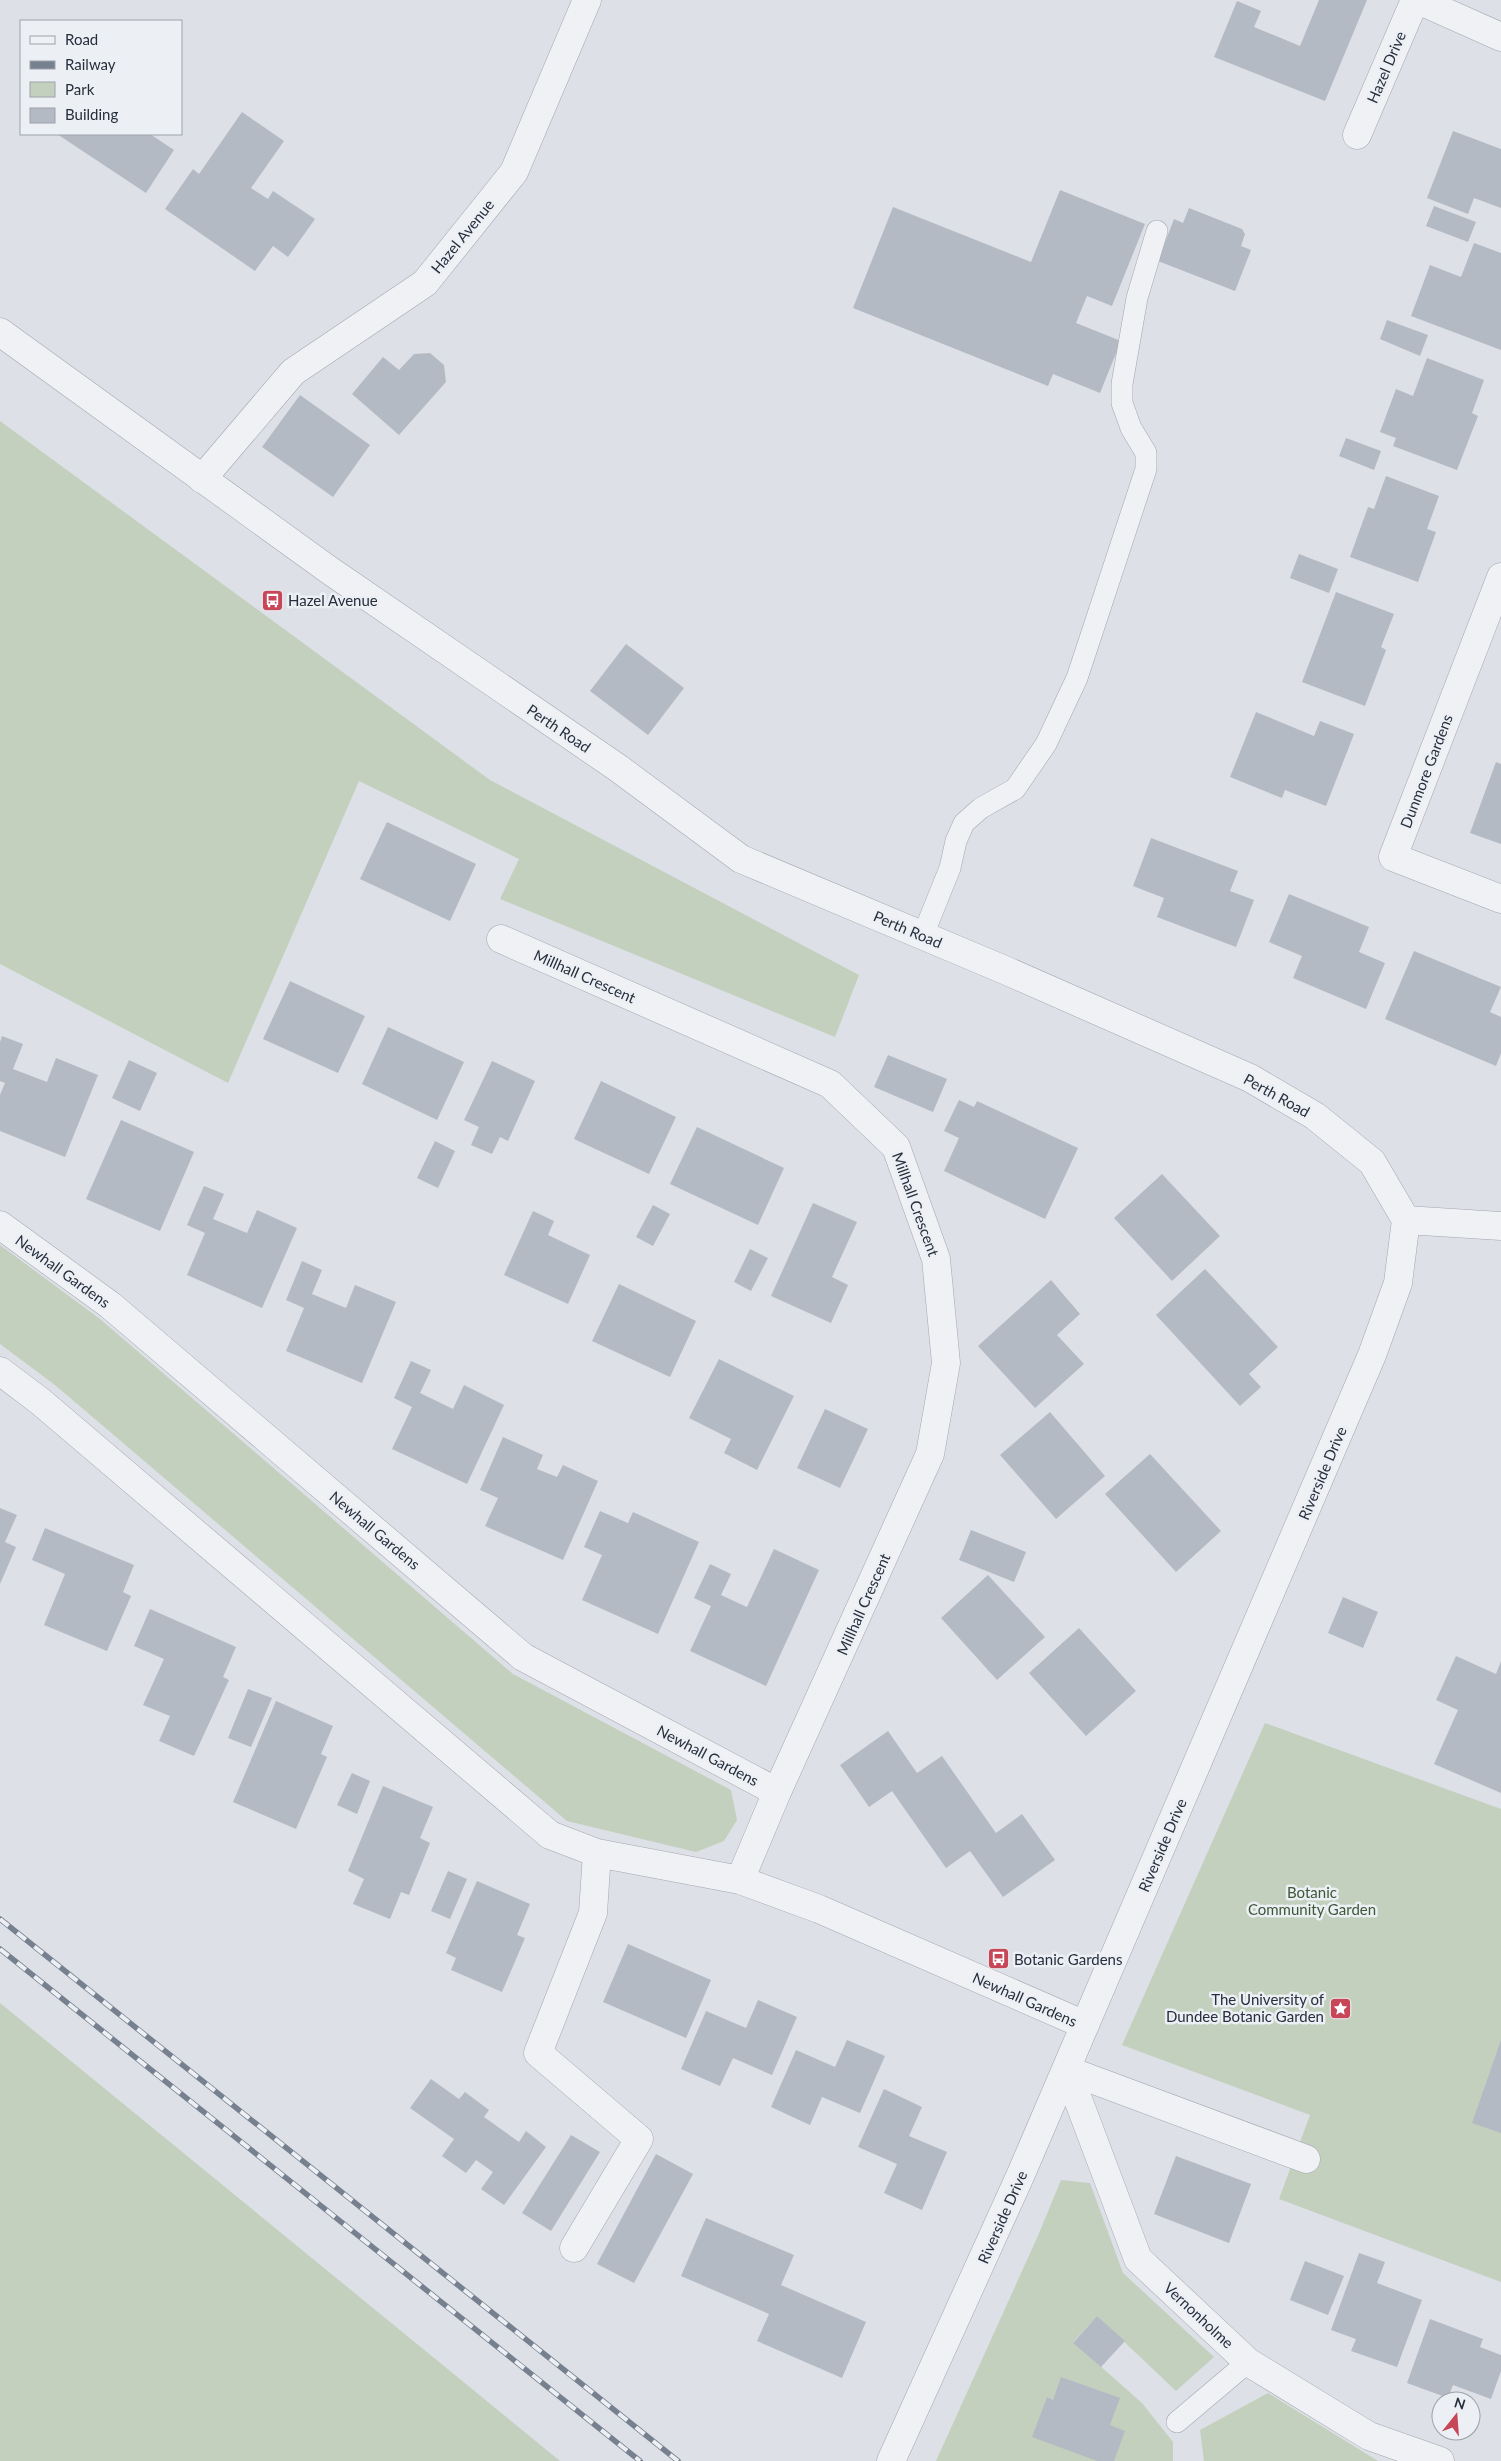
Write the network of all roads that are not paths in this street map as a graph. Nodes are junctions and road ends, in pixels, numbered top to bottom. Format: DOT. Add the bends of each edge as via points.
graph roads {
  1 [pos="586,0"];
  2 [pos="1416,0"];
  3 [pos="1501,37"];
  4 [pos="1357,135"];
  5 [pos="1157,231"];
  6 [pos="0,332"];
  7 [pos="202,479"];
  8 [pos="1501,577"];
  9 [pos="1501,899"];
  10 [pos="923,935"];
  11 [pos="501,939"];
  12 [pos="1406,1220"];
  13 [pos="0,1225"];
  14 [pos="1501,1226"];
  15 [pos="0,1371"];
  16 [pos="777,1792"];
  17 [pos="597,1854"];
  18 [pos="740,1880"];
  19 [pos="1085,2025"];
  20 [pos="1067,2070"];
  21 [pos="1306,2159"];
  22 [pos="574,2248"];
  23 [pos="1248,2362"];
  24 [pos="1177,2422"];
  25 [pos="890,2461"];
  26 [pos="1440,2461"];
  1 -- 7 [label="street, Hazel Avenue" via="514,172 425,283 293,372"];
  2 -- 3 [label="street"];
  2 -- 4 [label="street, Hazel Drive"];
  5 -- 10 [label="lane" via="1137,298 1122,384 1122,403 1131,428 1146,453 1146,469 1077,678 1046,744 1014,789 981,808 964,823"];
  6 -- 7 [label="street, Perth Road"];
  7 -- 10 [label="street, Perth Road" via="618,768 741,859"];
  8 -- 9 [label="street, Dunmore Gardens" via="1393,857"];
  10 -- 12 [label="street, Perth Road" via="1250,1078 1316,1116 1372,1162"];
  11 -- 16 [label="street, Millhall Crescent" via="830,1084 896,1147 936,1259 946,1363 930,1454"];
  12 -- 14 [label="street"];
  12 -- 19 [label="street, Riverside Drive" via="1398,1283 1372,1355"];
  13 -- 16 [label="street, Newhall Gardens" via="110,1305 523,1657"];
  15 -- 17 [label="street, Newhall Gardens" via="41,1402 550,1835"];
  16 -- 18 [label="street, Millhall Crescent"];
  17 -- 18 [label="street, Newhall Gardens"];
  17 -- 22 [label="street" via="593,1913 538,2053 639,2139"];
  18 -- 19 [label="street, Newhall Gardens" via="819,1909"];
  19 -- 20 [label="street, Riverside Drive"];
  20 -- 21 [label="street"];
  20 -- 23 [label="street, Vernonholme" via="1138,2259"];
  20 -- 25 [label="street, Riverside Drive"];
  23 -- 24 [label="lane"];
  23 -- 26 [label="street, Vernonholme" via="1369,2436"];
}
